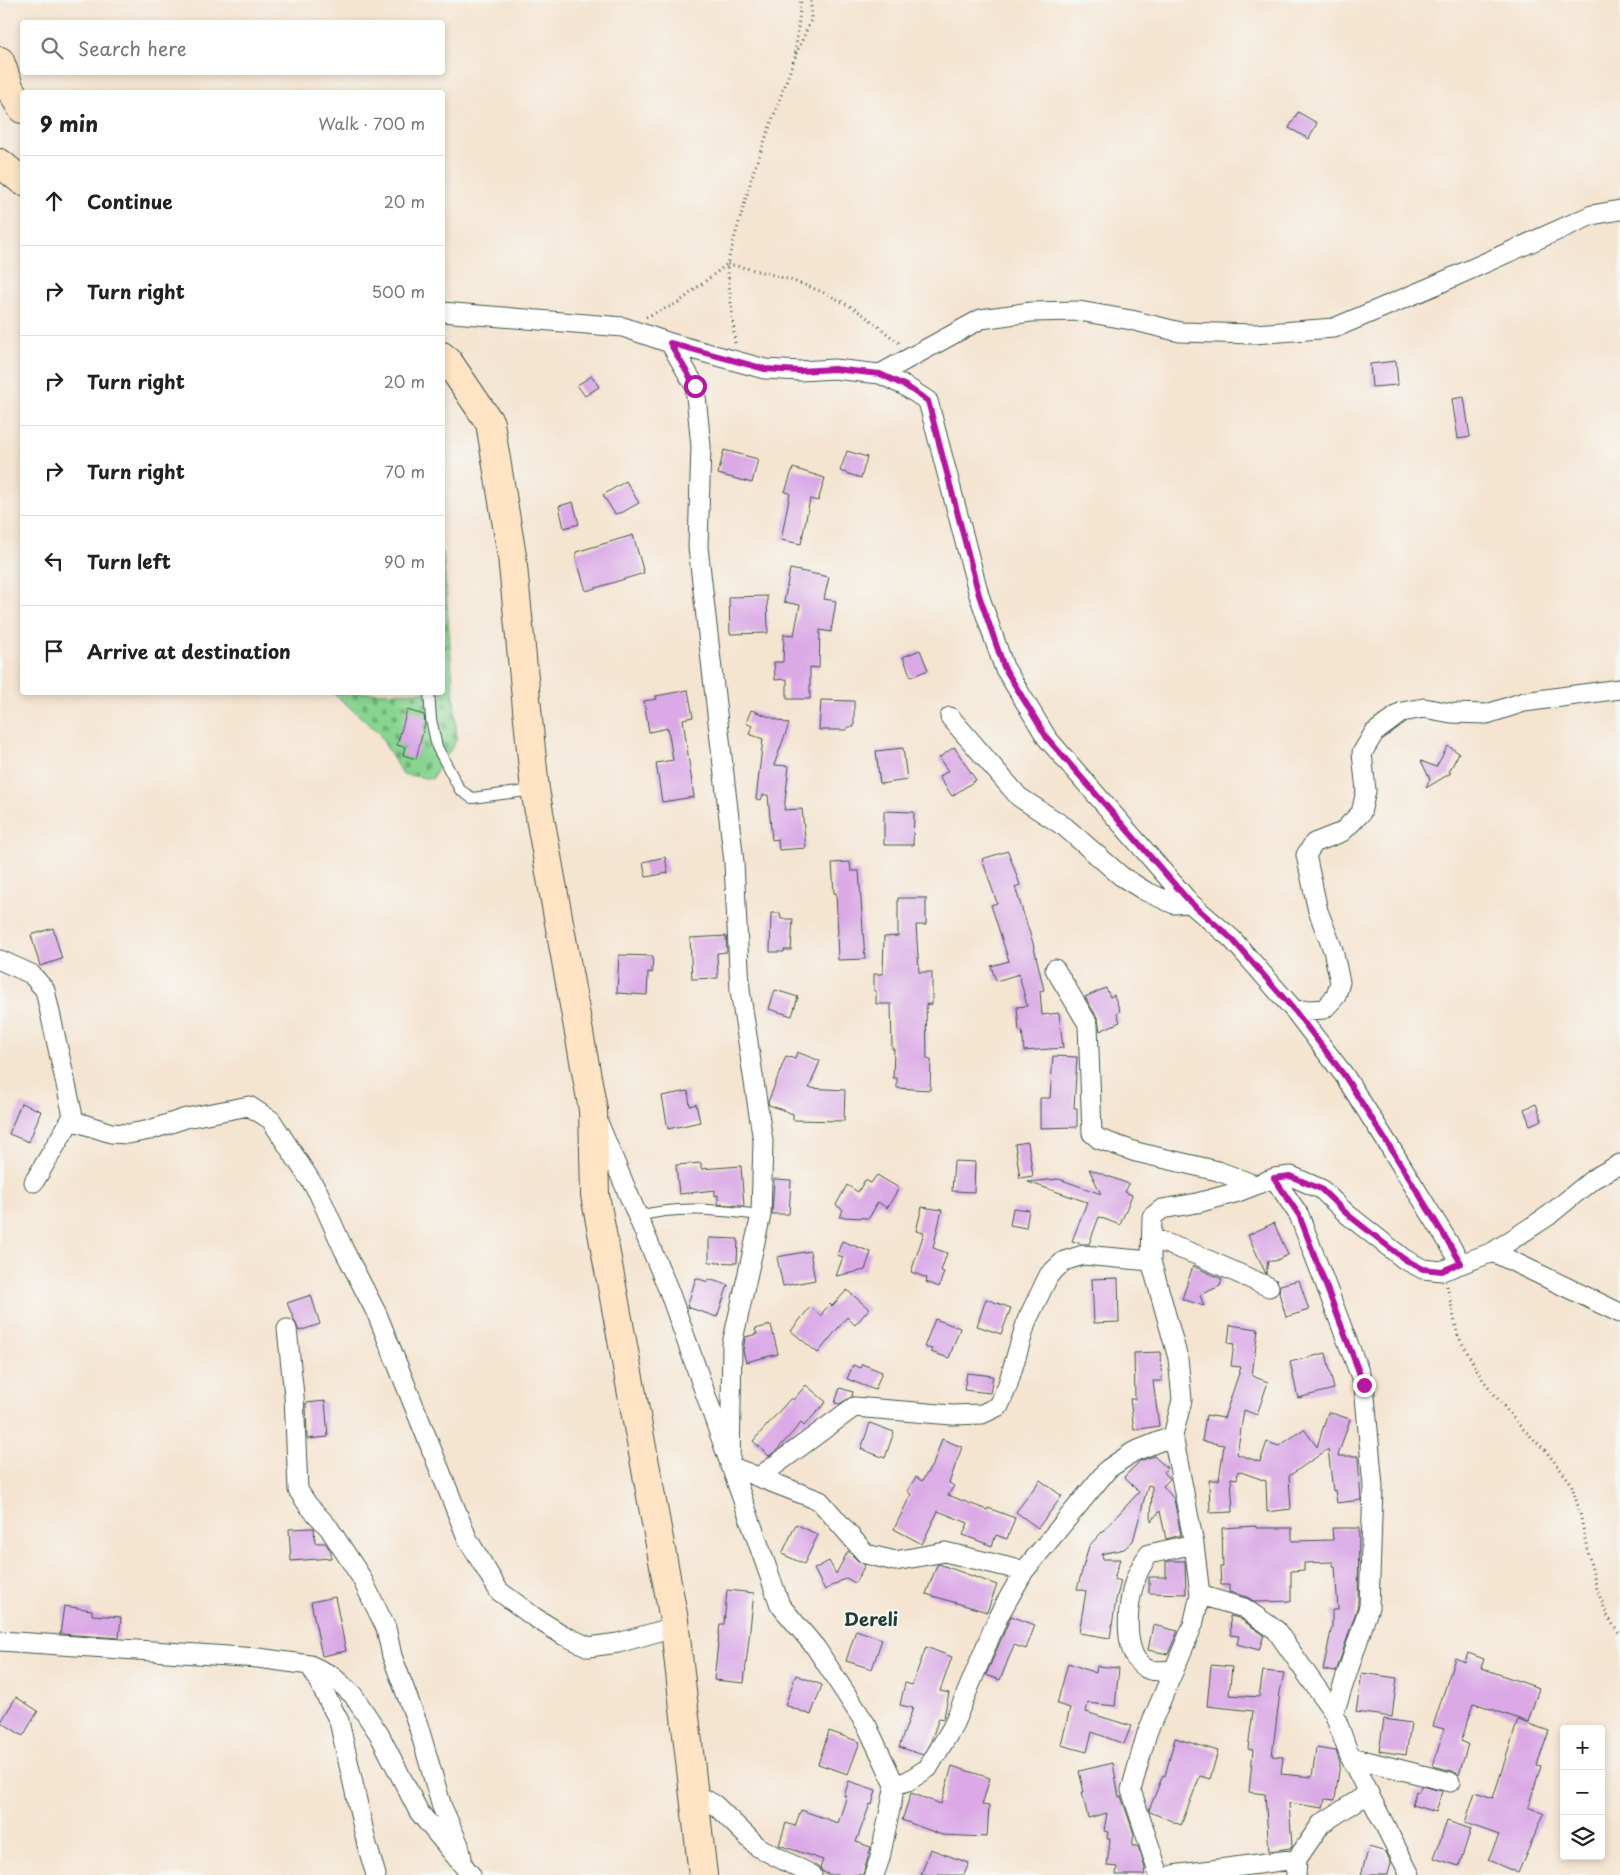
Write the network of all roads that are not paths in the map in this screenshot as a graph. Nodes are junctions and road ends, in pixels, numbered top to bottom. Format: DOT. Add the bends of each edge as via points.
graph roads {
  1 [pos="0,61"];
  2 [pos="20,106"];
  3 [pos="0,163"];
  4 [pos="20,179"];
  5 [pos="1620,210"];
  6 [pos="445,312"];
  7 [pos="670,343"];
  8 [pos="445,358"];
  9 [pos="880,374"];
  10 [pos="1620,689"];
  11 [pos="429,695"];
  12 [pos="950,717"];
  13 [pos="535,790"];
  14 [pos="1190,902"];
  15 [pos="0,960"];
  16 [pos="1055,969"];
  17 [pos="1295,1011"];
  18 [pos="593,1110"];
  19 [pos="71,1120"];
  20 [pos="1620,1164"];
  21 [pos="1274,1178"];
  22 [pos="34,1182"];
  23 [pos="1255,1186"];
  24 [pos="761,1215"];
  25 [pos="638,1216"];
  26 [pos="1152,1238"];
  27 [pos="1494,1252"];
  28 [pos="1151,1261"];
  29 [pos="1461,1263"];
  30 [pos="1269,1287"];
  31 [pos="1620,1313"];
  32 [pos="287,1329"];
  33 [pos="1173,1436"];
  34 [pos="730,1466"];
  35 [pos="759,1477"];
  36 [pos="1194,1544"];
  37 [pos="1024,1571"];
  38 [pos="1200,1595"];
  39 [pos="674,1627"];
  40 [pos="0,1641"];
  41 [pos="310,1665"];
  42 [pos="1174,1670"];
  43 [pos="1334,1713"];
  44 [pos="1350,1758"];
  45 [pos="1450,1782"];
  46 [pos="895,1785"];
  47 [pos="1369,1793"];
  48 [pos="694,1794"];
  49 [pos="1296,1867"];
  50 [pos="468,1871"];
  51 [pos="376,1875"];
  52 [pos="703,1875"];
  53 [pos="812,1875"];
  54 [pos="874,1875"];
  55 [pos="1159,1875"];
  56 [pos="1173,1875"];
  57 [pos="1410,1875"];
  1 -- 2 [label="street"];
  3 -- 4 [label="street"];
  5 -- 9 [label="street" via="1592,215 1334,328 1254,334 1180,332 1079,311 1030,312 981,319"];
  6 -- 7 [label="street" via="623,327"];
  7 -- 9 [label="street" via="765,369 834,369"];
  7 -- 24 [label="street" via="695,386 701,446 698,546 734,862 740,990 763,1141"];
  8 -- 13 [label="street" via="490,423 512,556"];
  9 -- 14 [label="street" via="928,401 979,595 1004,667 1047,738"];
  10 -- 17 [label="street" via="1524,702 1487,714 1424,708 1402,712 1374,733 1362,753 1366,791 1361,813 1342,832 1314,842 1306,855 1318,911 1333,950 1340,982 1336,996 1324,1009"];
  11 -- 13 [label="lane" via="437,747 460,790 472,798"];
  12 -- 14 [label="street" via="1019,797 1065,827 1121,876 1174,904"];
  13 -- 18 [label="street"];
  14 -- 17 [label="street" via="1232,939"];
  15 -- 19 [label="street" via="31,974 44,990 63,1069"];
  16 -- 23 [label="street" via="1088,1024 1092,1133 1099,1139 1136,1152 1218,1171"];
  17 -- 29 [label="street" via="1344,1075"];
  18 -- 25 [label="street"];
  18 -- 39 [label="street" via="595,1195"];
  19 -- 22 [label="street"];
  19 -- 39 [label="street" via="111,1133 128,1134 186,1118 249,1106 271,1120 318,1192 376,1314 468,1540 499,1591 534,1617 589,1647 618,1643"];
  20 -- 27 [label="street" via="1593,1179 1548,1216"];
  21 -- 23 [label="street"];
  21 -- 29 [label="street" via="1290,1176 1321,1189 1404,1259 1423,1269 1442,1271"];
  21 -- 43 [label="street" via="1299,1215 1364,1385 1373,1487 1369,1607"];
  23 -- 26 [label="street" via="1197,1203 1162,1209 1152,1217"];
  24 -- 25 [label="lane" via="704,1208 658,1211"];
  24 -- 34 [label="street" via="732,1344"];
  25 -- 34 [label="street" via="669,1291"];
  26 -- 28 [label="street"];
  26 -- 30 [label="street"];
  27 -- 29 [label="street"];
  27 -- 31 [label="street"];
  28 -- 33 [label="street" via="1178,1358 1182,1400"];
  28 -- 35 [label="street" via="1083,1255 1064,1261 1049,1275 1028,1320 999,1406 982,1414 952,1415 854,1407"];
  32 -- 50 [label="street" via="298,1490 329,1528 361,1576 386,1628 392,1656 418,1724 442,1807"];
  33 -- 36 [label="street"];
  33 -- 37 [label="street" via="1133,1452 1108,1469"];
  34 -- 35 [label="street"];
  34 -- 46 [label="street" via="780,1605 816,1648 867,1726"];
  35 -- 37 [label="street" via="820,1501 866,1554 895,1561 945,1552"];
  36 -- 38 [label="street"];
  36 -- 42 [label="street" via="1149,1554 1135,1579 1130,1608 1128,1640 1134,1658 1150,1670"];
  37 -- 46 [label="street" via="999,1615 952,1728 928,1768"];
  38 -- 42 [label="street" via="1193,1625"];
  38 -- 43 [label="street" via="1244,1608 1276,1630"];
  39 -- 48 [label="street"];
  40 -- 41 [label="street" via="258,1658"];
  41 -- 50 [label="street" via="331,1675 353,1695 379,1734 419,1812"];
  41 -- 51 [label="street" via="339,1721 366,1845"];
  42 -- 55 [label="street" via="1147,1734 1131,1790"];
  43 -- 44 [label="street"];
  44 -- 45 [label="street"];
  44 -- 47 [label="street"];
  46 -- 54 [label="street"];
  47 -- 49 [label="street" via="1321,1824"];
  47 -- 57 [label="street"];
  48 -- 52 [label="street"];
  48 -- 53 [label="street" via="715,1805 758,1847"];
  49 -- 56 [label="street"];
}
